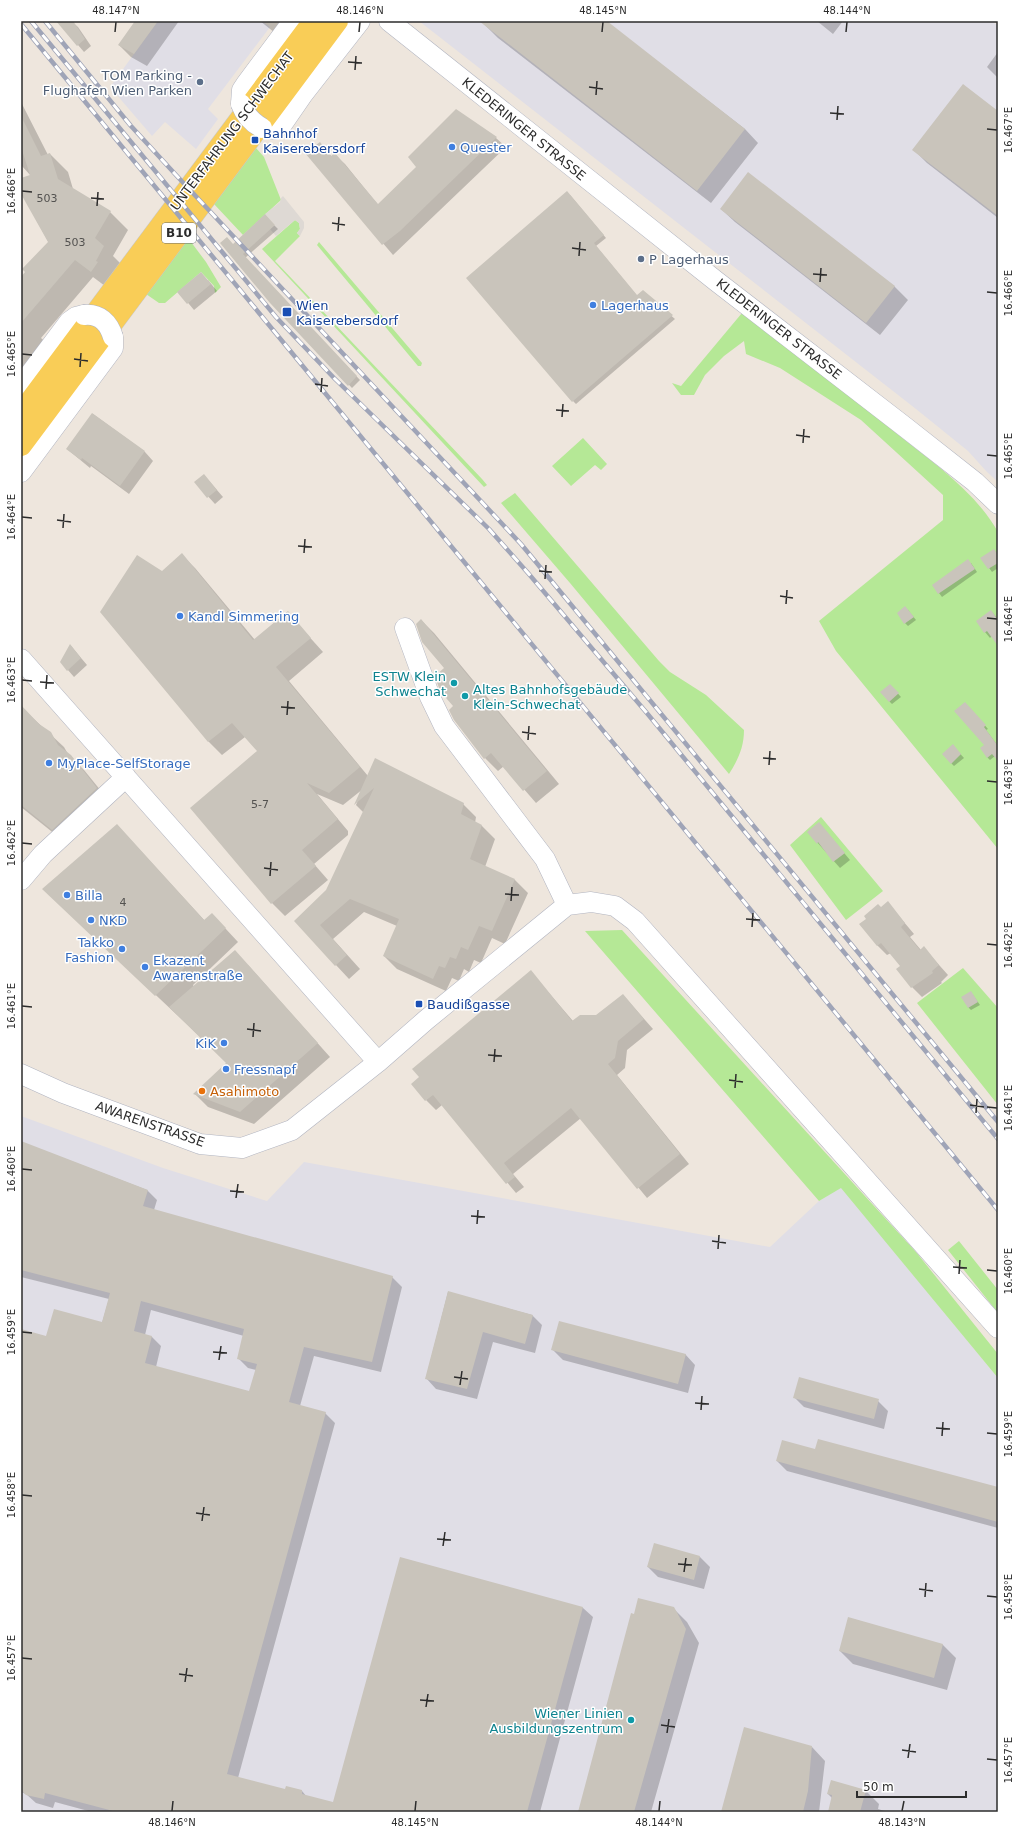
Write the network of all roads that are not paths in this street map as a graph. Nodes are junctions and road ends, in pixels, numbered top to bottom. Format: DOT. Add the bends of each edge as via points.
graph roads {
  1 [pos="293,21"];
  2 [pos="314,21"];
  3 [pos="337,21"];
  4 [pos="360,21"];
  5 [pos="389,21"];
  6 [pos="21,386"];
  7 [pos="21,414"];
  8 [pos="21,445"];
  9 [pos="21,472"];
  10 [pos="998,504"];
  11 [pos="405,628"];
  12 [pos="21,659"];
  13 [pos="126,777"];
  14 [pos="21,880"];
  15 [pos="568,905"];
  16 [pos="378,1062"];
  17 [pos="21,1074"];
  18 [pos="998,1328"];
  1 -- 4 [label="street, bridge" via="242,97 243,111 262,128 275,129 282,123"];
  2 -- 7 [label="main road, UNTERFAHRUNG SCHWECHAT / B10"];
  3 -- 8 [label="main road, UNTERFAHRUNG SCHWECHAT / B10"];
  5 -- 10 [label="street, KLEDERINGER STRASSE" via="911,431 975,482"];
  6 -- 9 [label="street, bridge" via="69,322 76,317 92,314 100,318 110,329 113,348"];
  11 -- 15 [label="street" via="430,697 444,726 545,859"];
  12 -- 13 [label="street"];
  13 -- 14 [label="street" via="43,854"];
  13 -- 16 [label="street"];
  15 -- 16 [label="street"];
  15 -- 18 [label="street" via="591,902 615,906 635,921"];
  16 -- 17 [label="street, AWARENSTRASSE" via="292,1130 242,1148 200,1144 63,1094"];
}
